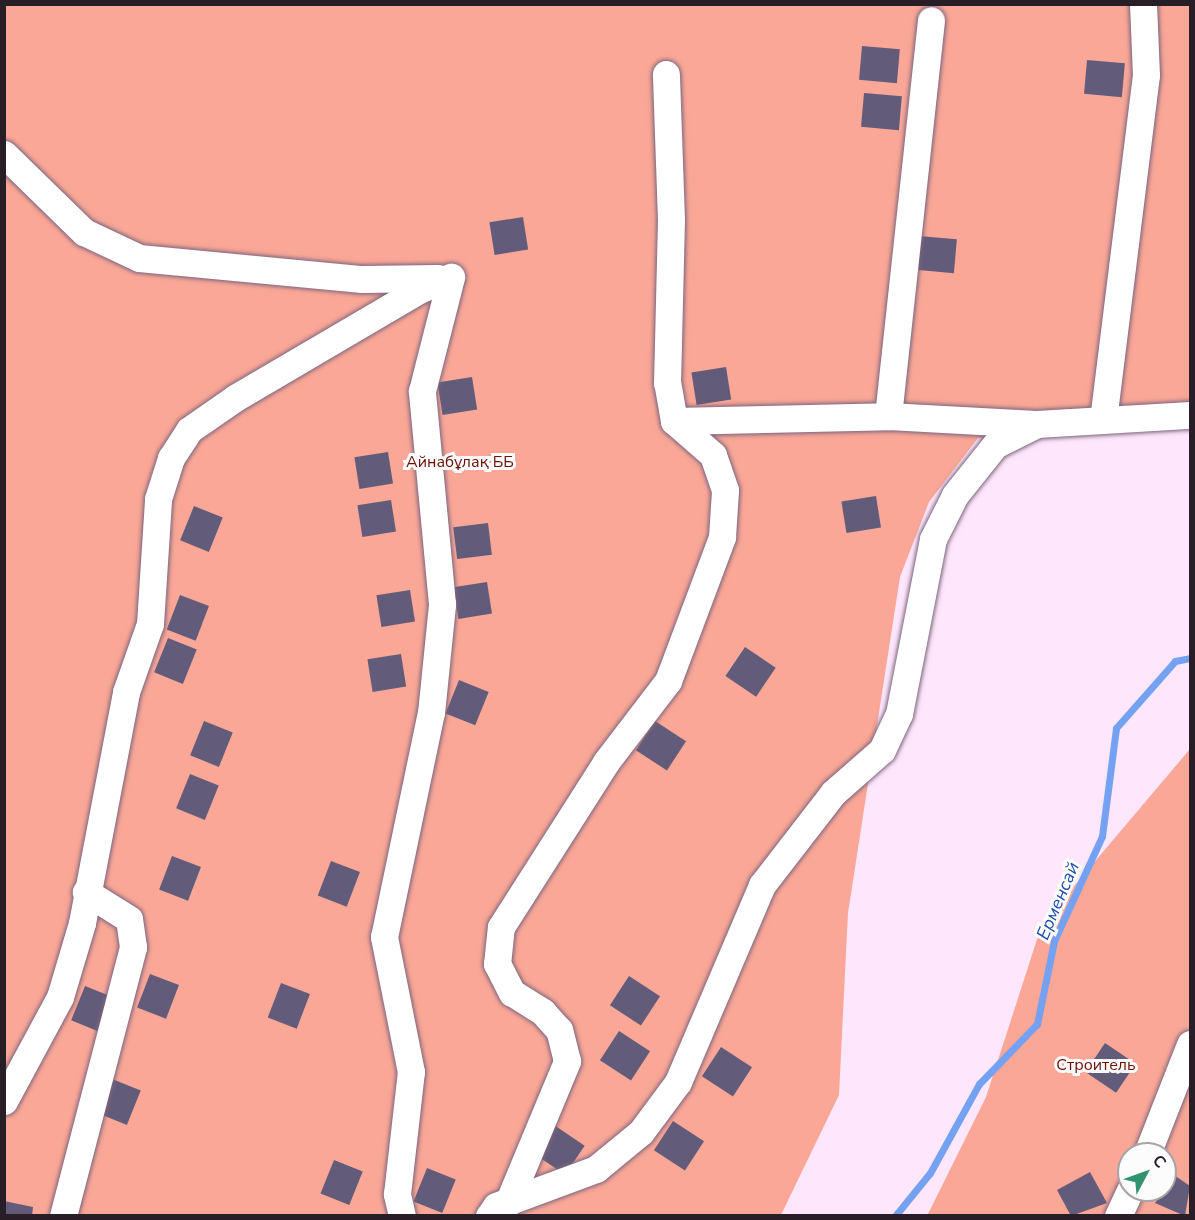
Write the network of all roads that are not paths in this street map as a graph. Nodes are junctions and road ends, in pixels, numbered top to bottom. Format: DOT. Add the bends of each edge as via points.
graph roads {
  1 [pos="1143,4"];
  2 [pos="931,20"];
  3 [pos="666,74"];
  4 [pos="4,154"];
  5 [pos="451,277"];
  6 [pos="1191,415"];
  7 [pos="888,416"];
  8 [pos="1103,420"];
  9 [pos="674,421"];
  10 [pos="1037,424"];
  11 [pos="86,892"];
  12 [pos="1191,1044"];
  13 [pos="4,1101"];
  14 [pos="1152,1142"];
  15 [pos="499,1209"];
  16 [pos="63,1215"];
  17 [pos="402,1215"];
  1 -- 8 [label="street" via="1146,75"];
  2 -- 7 [label="street"];
  3 -- 9 [label="street" via="671,220 667,383"];
  4 -- 5 [label="street" via="84,232 139,258 362,279"];
  5 -- 11 [label="street" via="421,289 235,398 189,430 171,458 158,499 150,624 126,692"];
  5 -- 17 [label="street" via="422,391 442,603 432,702 384,937 411,1072 397,1194"];
  6 -- 8 [label="street"];
  7 -- 9 [label="street"];
  7 -- 10 [label="street"];
  8 -- 10 [label="street"];
  9 -- 15 [label="street" via="713,455 725,490 722,537 668,681 606,762 501,927 496,964 512,993 543,1012 559,1030 567,1061"];
  10 -- 15 [label="street" via="995,445 955,495 933,539 899,714 882,750 833,793 762,885 678,1082 641,1132 596,1169"];
  11 -- 13 [label="street" via="60,997"];
  11 -- 16 [label="street" via="129,919 133,947"];
  12 -- 14 [label="street"];
}
